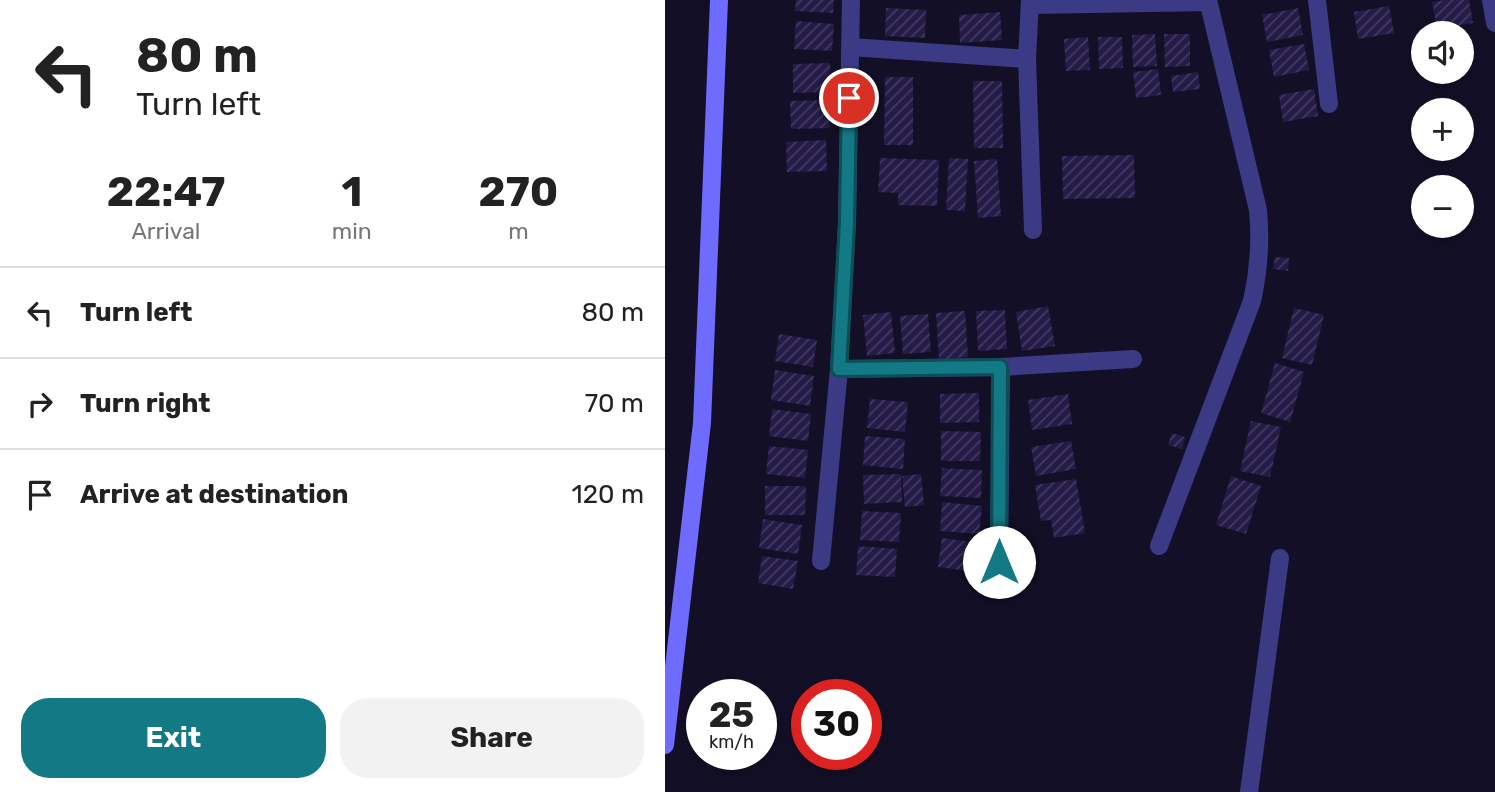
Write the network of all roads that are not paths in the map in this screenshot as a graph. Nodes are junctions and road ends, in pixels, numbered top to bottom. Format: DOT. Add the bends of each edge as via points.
graph roads {
  1 [pos="719,0"];
  2 [pos="851,0"];
  3 [pos="1317,0"];
  4 [pos="1491,0"];
  5 [pos="1208,1"];
  6 [pos="1030,2"];
  7 [pos="1495,23"];
  8 [pos="850,47"];
  9 [pos="1027,59"];
  10 [pos="1329,104"];
  11 [pos="1033,230"];
  12 [pos="1133,359"];
  13 [pos="1000,367"];
  14 [pos="839,369"];
  15 [pos="1159,546"];
  16 [pos="1280,558"];
  17 [pos="821,561"];
  18 [pos="999,562"];
  19 [pos="665,745"];
  20 [pos="1249,792"];
  1 -- 19 [label="main road" via="702,422"];
  2 -- 8 [label="street"];
  3 -- 10 [label="street"];
  4 -- 7 [label="street"];
  5 -- 6 [label="street"];
  5 -- 15 [label="street" via="1258,210 1259,271 1252,301"];
  6 -- 9 [label="street"];
  8 -- 9 [label="street"];
  8 -- 14 [label="street"];
  9 -- 11 [label="street"];
  12 -- 13 [label="street"];
  13 -- 14 [label="street"];
  13 -- 18 [label="street"];
  14 -- 17 [label="street"];
  16 -- 20 [label="street"];
}
